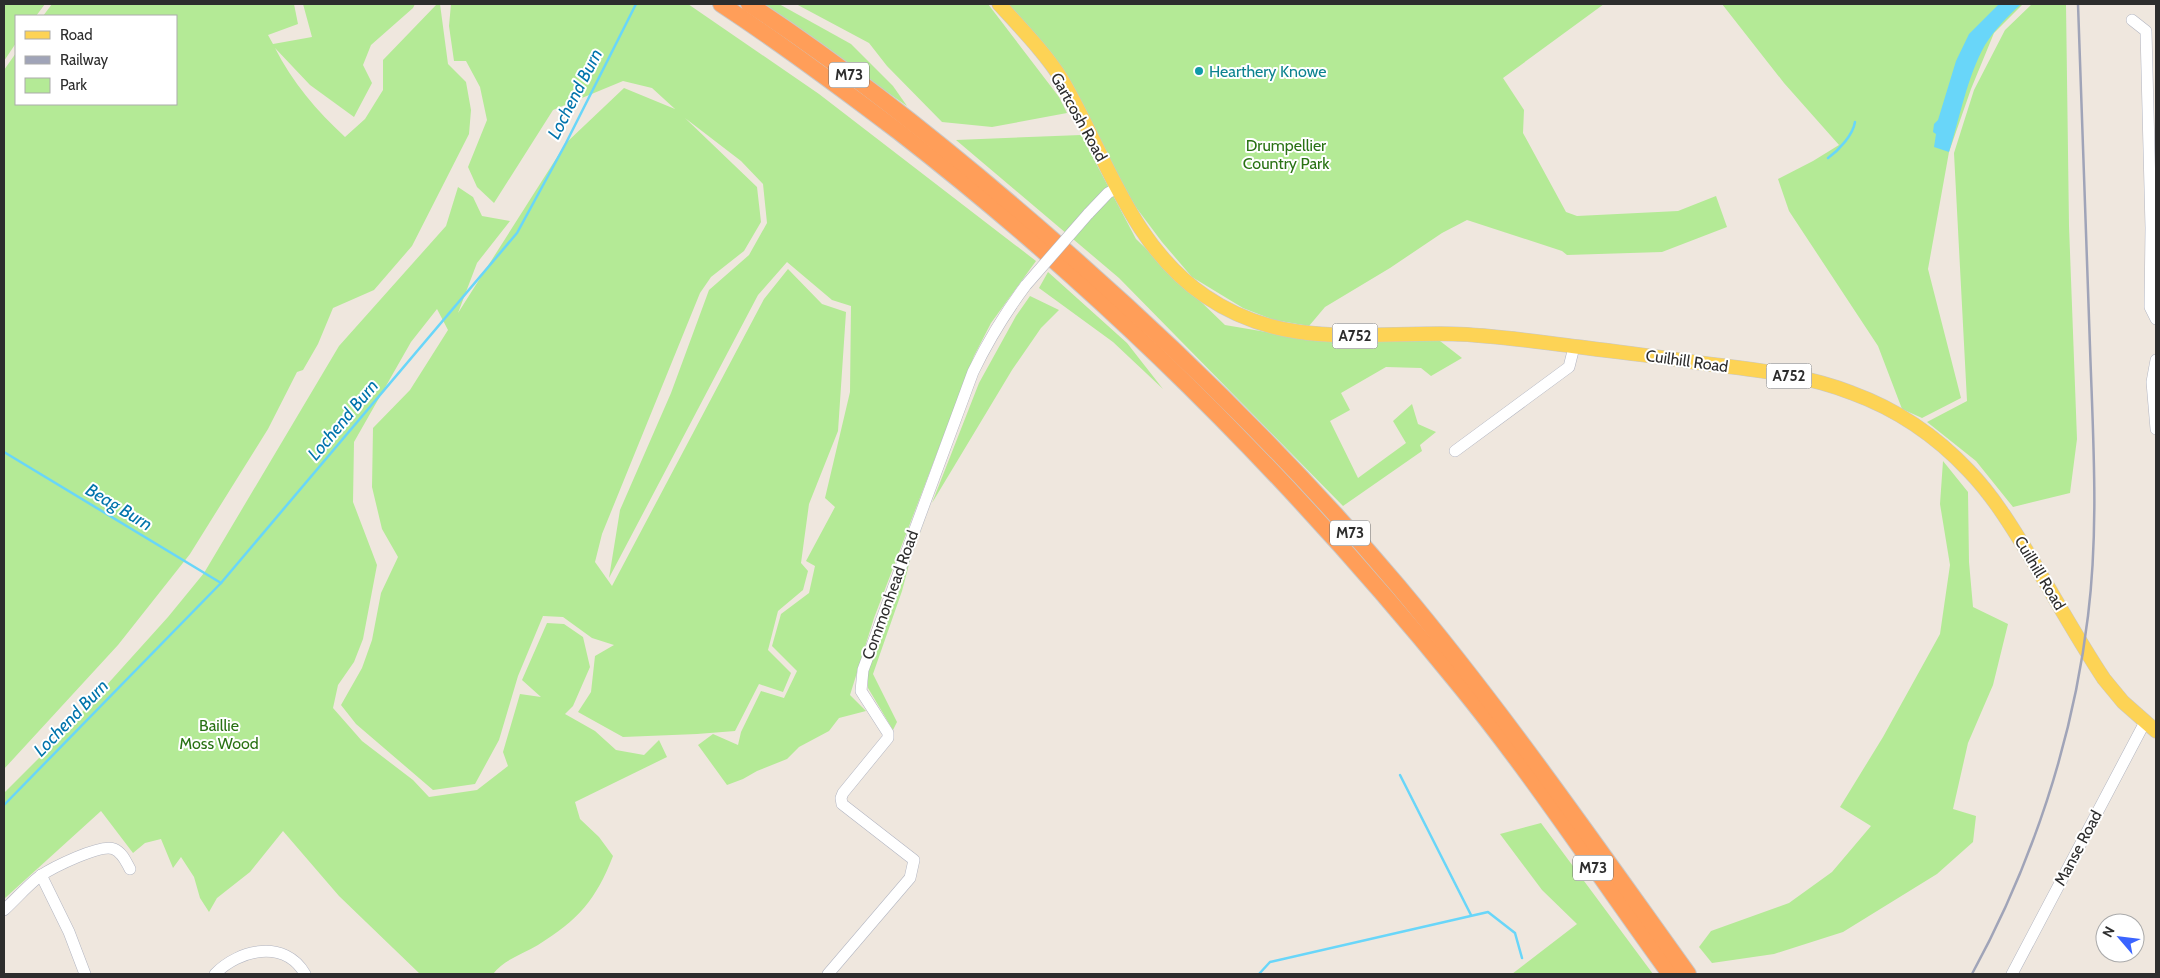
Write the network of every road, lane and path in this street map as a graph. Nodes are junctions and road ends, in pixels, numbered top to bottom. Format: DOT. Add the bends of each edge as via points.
graph roads {
  1 [pos="721,4"];
  2 [pos="748,4"];
  3 [pos="998,4"];
  4 [pos="2132,20"];
  5 [pos="2152,86"];
  6 [pos="1117,188"];
  7 [pos="2156,320"];
  8 [pos="1574,346"];
  9 [pos="2156,360"];
  10 [pos="2156,429"];
  11 [pos="1455,450"];
  12 [pos="2151,726"];
  13 [pos="130,869"];
  14 [pos="41,875"];
  15 [pos="4,910"];
  16 [pos="85,974"];
  17 [pos="215,974"];
  18 [pos="305,974"];
  19 [pos="828,974"];
  20 [pos="1670,974"];
  21 [pos="1688,974"];
  22 [pos="2012,974"];
  1 -- 20 [label="highway, M73" via="843,89 999,212 1155,352 1237,434 1377,585 1461,688 1517,760"];
  2 -- 21 [label="highway, M73" via="855,80 1009,201 1152,328 1282,457 1397,585 1489,699"];
  3 -- 6 [label="main road, Gartcosh Road / A752" via="1060,77"];
  4 -- 5 [label="street" via="2146,31"];
  5 -- 7 [label="street" via="2150,307"];
  6 -- 8 [label="main road, Cuilhill Road / A752" via="1140,229 1175,272 1205,296 1257,322 1328,336 1452,334"];
  6 -- 19 [label="street, Commonhead Road, bridge" via="1088,214 1026,285 989,339 973,372 863,670 861,691 888,738 841,798 842,804 914,860 910,878"];
  8 -- 11 [label="street" via="1569,367"];
  8 -- 12 [label="main road, Cuilhill Road / A752" via="1815,381 1869,399 1916,426 1948,451 1989,494 2104,679 2123,702"];
  9 -- 10 [label="street" via="2152,382"];
  12 -- 22 [label="street, Manse Road"];
  13 -- 14 [label="street" via="121,853 107,847"];
  14 -- 15 [label="street"];
  14 -- 16 [label="street"];
  17 -- 18 [label="street" via="237,958 265,951 294,961"];
}
